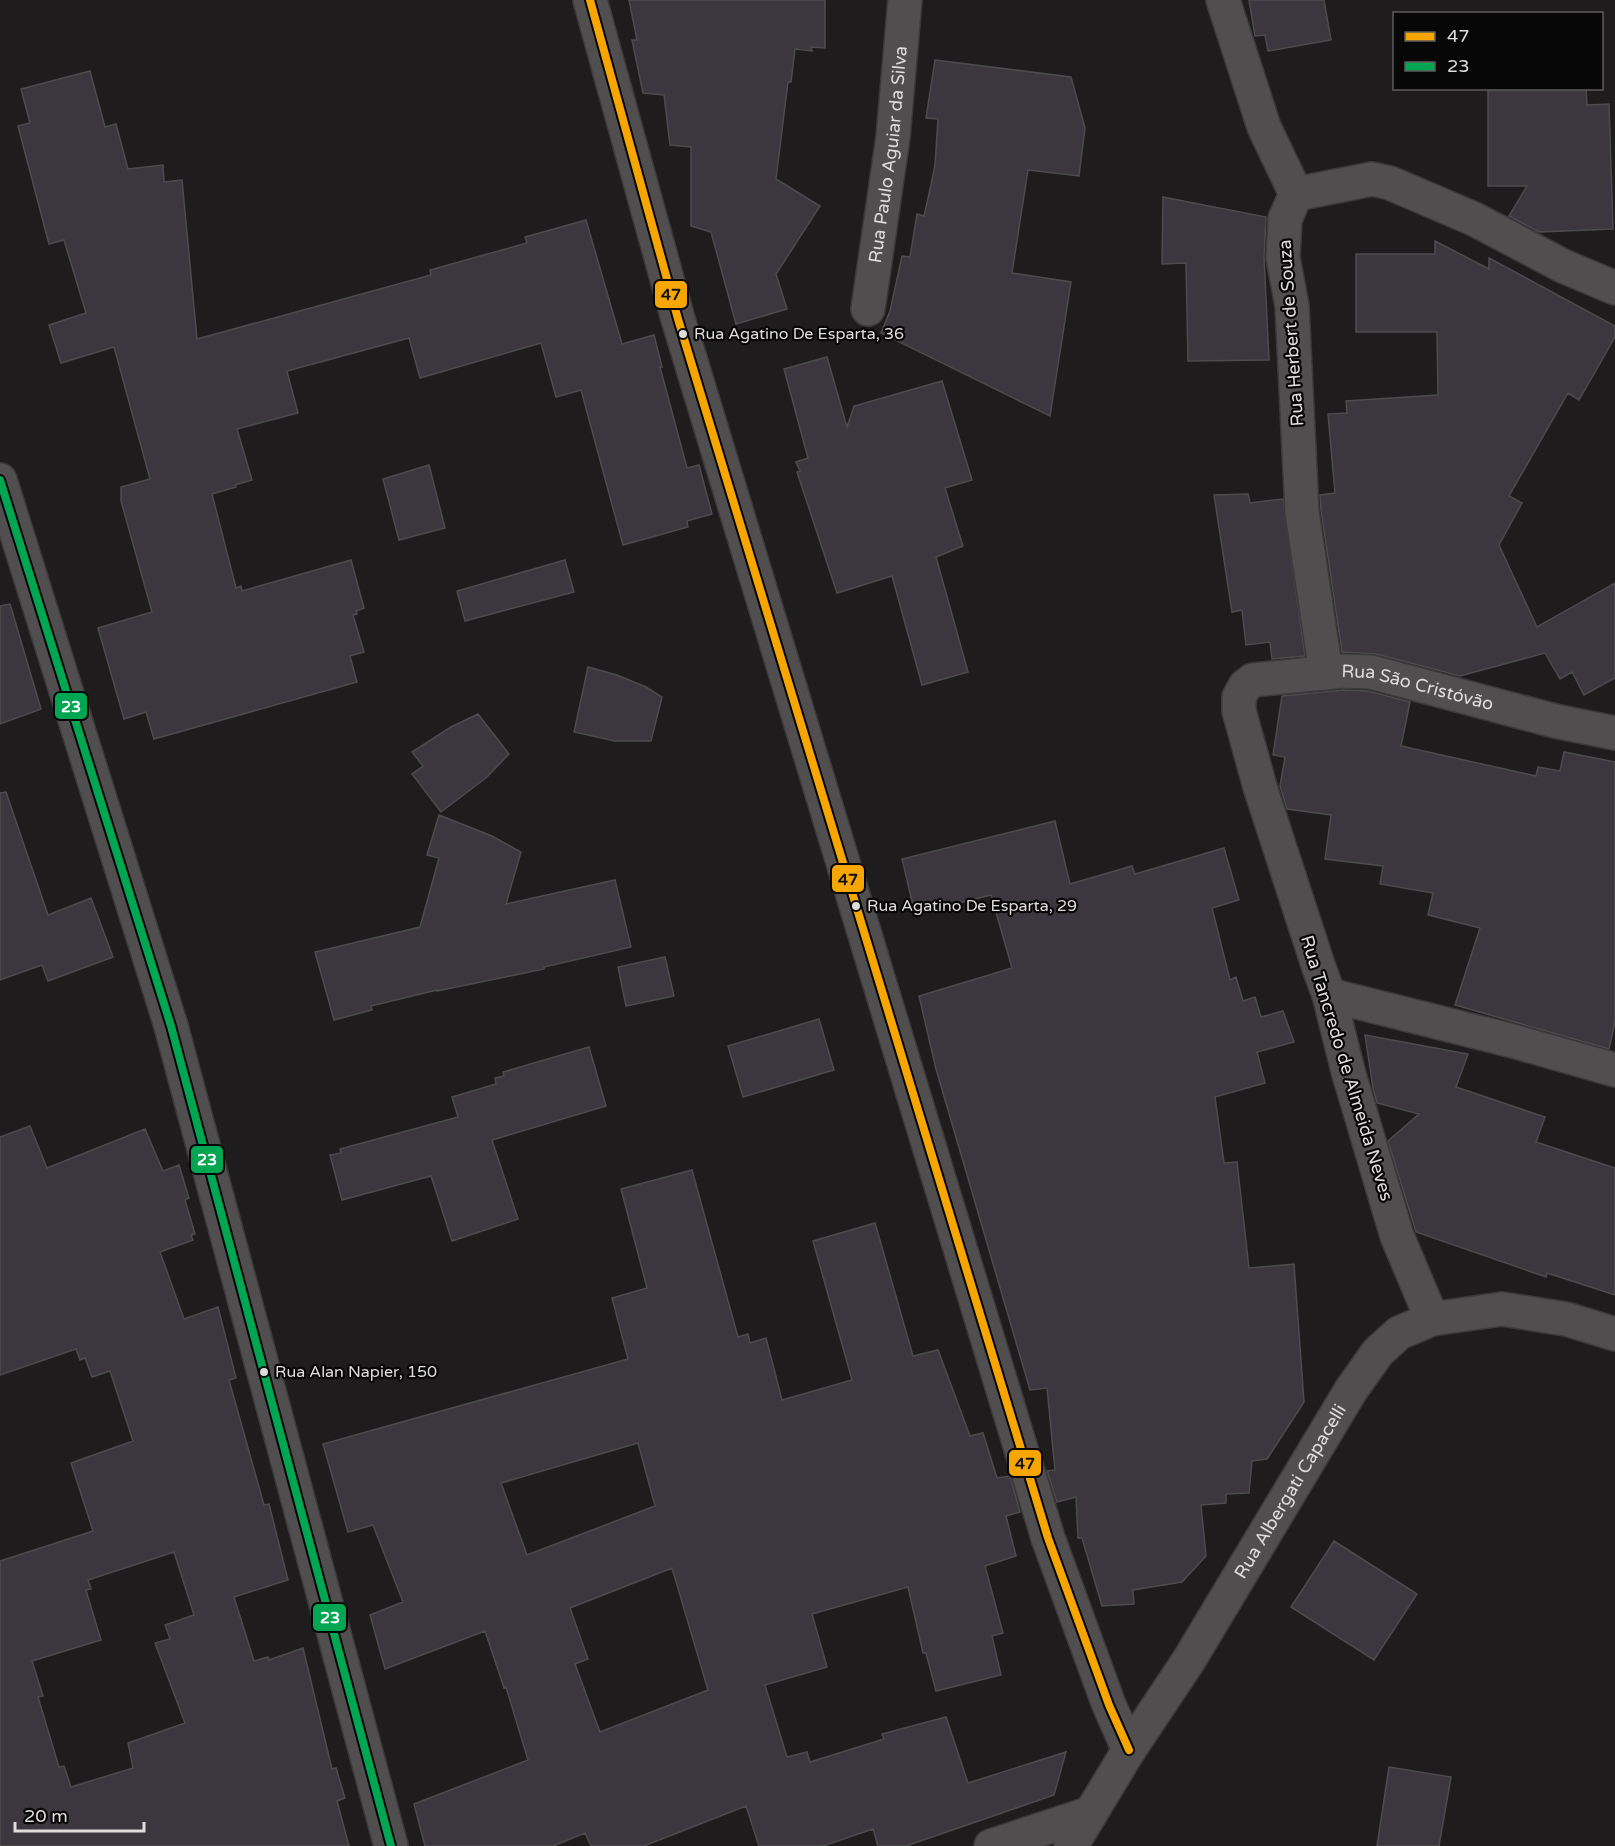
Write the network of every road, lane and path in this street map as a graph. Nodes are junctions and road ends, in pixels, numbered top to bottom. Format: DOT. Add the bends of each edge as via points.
graph roads {
  1 [pos="590,0"];
  2 [pos="905,0"];
  3 [pos="1223,0"];
  4 [pos="1296,194"];
  5 [pos="1615,288"];
  6 [pos="868,309"];
  7 [pos="0,480"];
  8 [pos="1326,673"];
  9 [pos="1239,711"];
  10 [pos="1615,733"];
  11 [pos="1329,995"];
  12 [pos="1615,1070"];
  13 [pos="1432,1319"];
  14 [pos="1615,1334"];
  15 [pos="1129,1750"];
  16 [pos="1091,1813"];
  17 [pos="391,1846"];
  18 [pos="991,1846"];
  19 [pos="1071,1846"];
  1 -- 15 [label="street" via="678,320 1048,1538"];
  2 -- 6 [label="street, Rua Paulo Aguiar da Silva" via="893,137"];
  3 -- 4 [label="street" via="1264,127"];
  4 -- 5 [label="street" via="1372,179 1390,183"];
  4 -- 8 [label="street, Rua Herbert de Souza" via="1285,219 1283,258 1292,306 1302,512"];
  7 -- 17 [label="street" via="171,1026"];
  8 -- 9 [label="street, Rua São Cristóvão" via="1253,680 1239,697"];
  8 -- 10 [label="street, Rua São Cristóvão" via="1371,672"];
  9 -- 11 [label="street, Rua Tancredo de Almeida Neves"];
  11 -- 12 [label="street"];
  11 -- 13 [label="street, Rua Tancredo de Almeida Neves" via="1397,1236"];
  13 -- 14 [label="street, Rua Albergati Capacelli" via="1502,1309 1566,1319"];
  13 -- 15 [label="street, Rua Albergati Capacelli" via="1399,1333 1371,1361 1190,1660"];
  15 -- 16 [label="street, Rua Albergati Capacelli"];
  16 -- 18 [label="street"];
  16 -- 19 [label="street, Rua Albergati Capacelli"];
}
